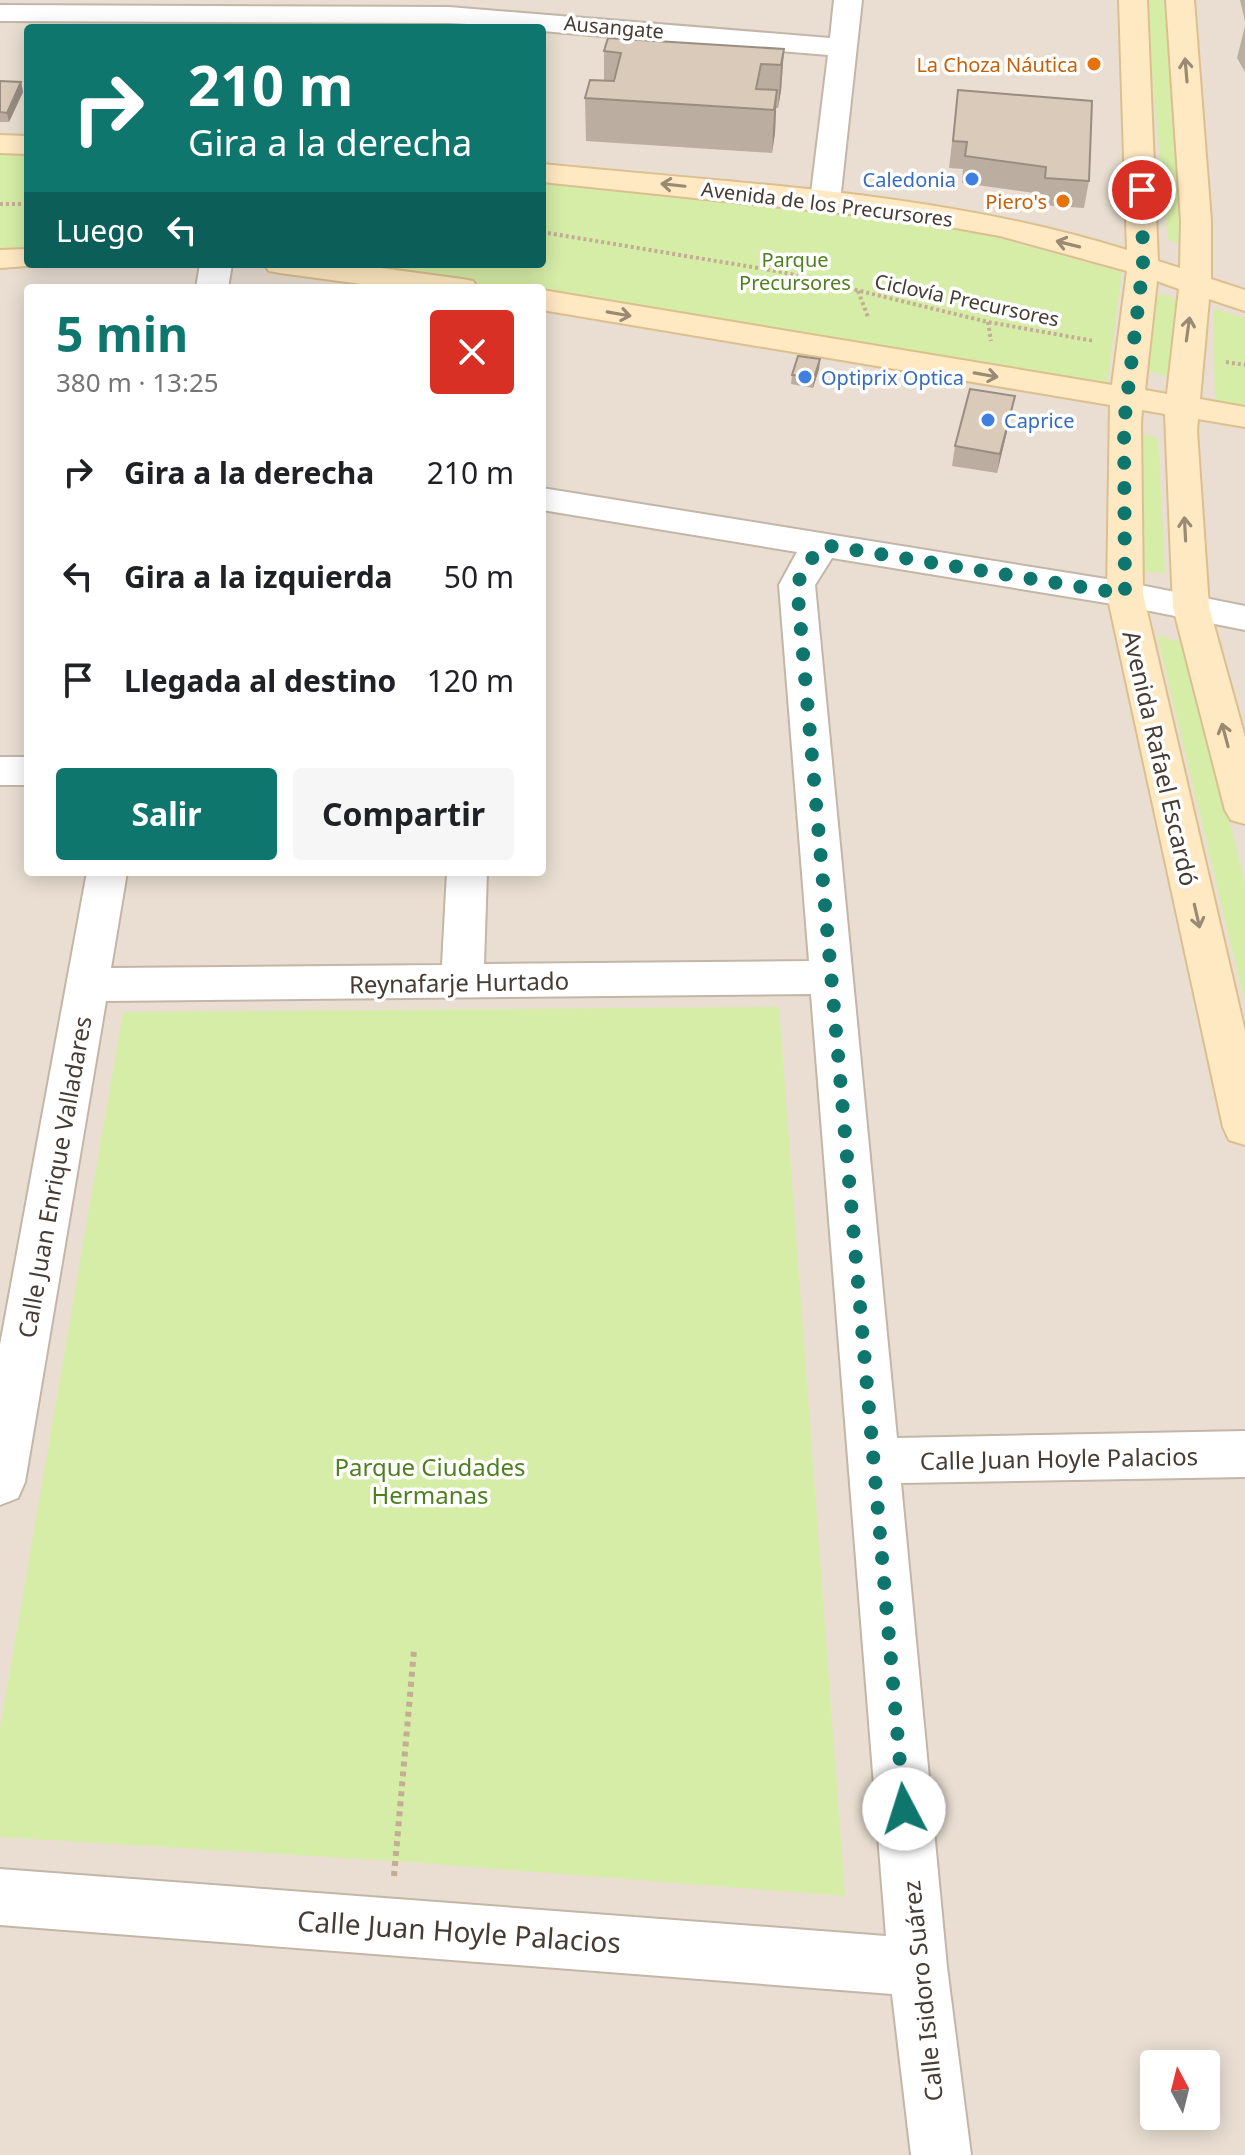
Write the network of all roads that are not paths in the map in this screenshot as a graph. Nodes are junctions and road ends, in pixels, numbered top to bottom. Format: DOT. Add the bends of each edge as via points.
graph roads {
  1 [pos="848,0"];
  2 [pos="1133,0"];
  3 [pos="1180,0"];
  4 [pos="0,13"];
  5 [pos="272,14"];
  6 [pos="844,48"];
  7 [pos="0,144"];
  8 [pos="24,145"];
  9 [pos="546,173"];
  10 [pos="825,201"];
  11 [pos="24,258"];
  12 [pos="0,259"];
  13 [pos="1143,265"];
  14 [pos="310,268"];
  15 [pos="1195,283"];
  16 [pos="432,284"];
  17 [pos="546,301"];
  18 [pos="1245,301"];
  19 [pos="1126,398"];
  20 [pos="1181,407"];
  21 [pos="1245,417"];
  22 [pos="546,500"];
  23 [pos="824,545"];
  24 [pos="1125,594"];
  25 [pos="1191,607"];
  26 [pos="1245,618"];
  27 [pos="0,771"];
  28 [pos="24,771"];
  29 [pos="1245,810"];
  30 [pos="106,876"];
  31 [pos="467,876"];
  32 [pos="830,977"];
  33 [pos="462,983"];
  34 [pos="87,985"];
  35 [pos="1245,1127"];
  36 [pos="1245,1454"];
  37 [pos="873,1461"];
  38 [pos="0,1482"];
  39 [pos="0,1897"];
  40 [pos="918,1967"];
  41 [pos="941,2155"];
  1 -- 6 [label="street"];
  2 -- 13 [label="street, Avenida Rafael Escardó"];
  15 -- 3 [label="street, one-way" via="1194,175"];
  4 -- 5 [label="street, Ausangate"];
  5 -- 6 [label="street, Ausangate" via="449,15"];
  6 -- 10 [label="street"];
  7 -- 8 [label="street"];
  10 -- 9 [label="street, Avenida de los Precursores, one-way"];
  13 -- 10 [label="street, Avenida de los Precursores, one-way" via="1001,227"];
  11 -- 12 [label="street"];
  13 -- 15 [label="street, Avenida de los Precursores"];
  13 -- 19 [label="street, Avenida Rafael Escardó"];
  14 -- 16 [label="street"];
  15 -- 18 [label="street, Avenida de los Precursores"];
  20 -- 15 [label="street, one-way"];
  17 -- 19 [label="street, one-way"];
  19 -- 20 [label="street"];
  19 -- 24 [label="street, Avenida Rafael Escardó"];
  20 -- 21 [label="street"];
  25 -- 20 [label="street, one-way"];
  22 -- 23 [label="street"];
  23 -- 24 [label="street"];
  23 -- 32 [label="street, Calle Isidoro Suárez" via="797,585"];
  24 -- 25 [label="street"];
  24 -- 35 [label="street, Avenida Rafael Escardó, one-way"];
  25 -- 26 [label="street"];
  29 -- 25 [label="street, one-way"];
  27 -- 28 [label="street"];
  30 -- 34 [label="street, Calle Juan Enrique Valladares"];
  31 -- 33 [label="street"];
  32 -- 33 [label="street, Reynafarje Hurtado"];
  32 -- 37 [label="street, Calle Isidoro Suárez"];
  33 -- 34 [label="street, Reynafarje Hurtado"];
  34 -- 38 [label="street, Calle Juan Enrique Valladares"];
  36 -- 37 [label="street, Calle Juan Hoyle Palacios"];
  37 -- 40 [label="street, Calle Isidoro Suárez"];
  39 -- 40 [label="street, Calle Juan Hoyle Palacios"];
  40 -- 41 [label="street, Calle Isidoro Suárez"];
}
